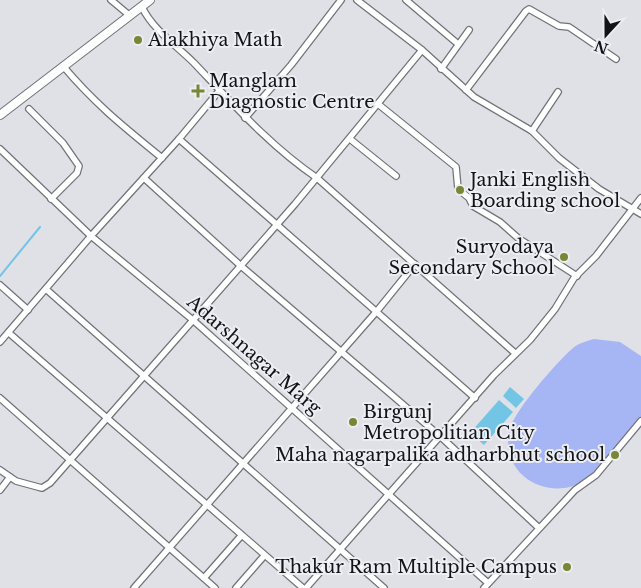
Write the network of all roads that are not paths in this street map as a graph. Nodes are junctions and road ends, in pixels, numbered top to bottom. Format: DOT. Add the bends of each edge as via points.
graph roads {
  1 [pos="110,0"];
  2 [pos="150,0"];
  3 [pos="341,0"];
  4 [pos="357,0"];
  5 [pos="406,0"];
  6 [pos="142,7"];
  7 [pos="129,16"];
  8 [pos="469,30"];
  9 [pos="458,44"];
  10 [pos="422,50"];
  11 [pos="616,59"];
  12 [pos="63,66"];
  13 [pos="441,69"];
  14 [pos="466,90"];
  15 [pos="219,91"];
  16 [pos="558,92"];
  17 [pos="378,104"];
  18 [pos="29,109"];
  19 [pos="0,115"];
  20 [pos="245,118"];
  21 [pos="532,131"];
  22 [pos="179,139"];
  23 [pos="350,139"];
  24 [pos="0,149"];
  25 [pos="162,158"];
  26 [pos="396,176"];
  27 [pos="144,178"];
  28 [pos="317,178"];
  29 [pos="641,198"];
  30 [pos="51,199"];
  31 [pos="634,209"];
  32 [pos="641,214"];
  33 [pos="278,224"];
  34 [pos="91,236"];
  35 [pos="415,264"];
  36 [pos="241,266"];
  37 [pos="577,276"];
  38 [pos="0,285"];
  39 [pos="46,290"];
  40 [pos="28,310"];
  41 [pos="377,311"];
  42 [pos="194,321"];
  43 [pos="9,333"];
  44 [pos="0,342"];
  45 [pos="341,352"];
  46 [pos="515,353"];
  47 [pos="145,376"];
  48 [pos="0,398"];
  49 [pos="475,398"];
  50 [pos="292,407"];
  51 [pos="107,418"];
  52 [pos="641,421"];
  53 [pos="441,437"];
  54 [pos="71,460"];
  55 [pos="243,463"];
  56 [pos="0,470"];
  57 [pos="10,477"];
  58 [pos="0,490"];
  59 [pos="390,495"];
  60 [pos="206,505"];
  61 [pos="540,528"];
  62 [pos="241,536"];
  63 [pos="169,548"];
  64 [pos="342,550"];
  65 [pos="264,556"];
  66 [pos="204,578"];
  67 [pos="486,586"];
  68 [pos="134,588"];
  69 [pos="215,588"];
  70 [pos="236,588"];
  71 [pos="304,588"];
  72 [pos="384,588"];
  1 -- 7 [label="street"];
  2 -- 6 [label="main road"];
  3 -- 20 [label="street"];
  4 -- 10 [label="street"];
  5 -- 9 [label="street"];
  6 -- 7 [label="main road"];
  6 -- 15 [label="street" via="166,37"];
  7 -- 12 [label="main road"];
  8 -- 9 [label="street"];
  9 -- 13 [label="street"];
  10 -- 13 [label="street"];
  10 -- 17 [label="street"];
  11 -- 14 [label="street" via="569,26 560,26 529,9"];
  12 -- 19 [label="main road"];
  12 -- 25 [label="street" via="89,98"];
  13 -- 14 [label="street"];
  14 -- 21 [label="street"];
  15 -- 20 [label="street"];
  15 -- 22 [label="street"];
  16 -- 21 [label="street"];
  17 -- 23 [label="street"];
  17 -- 37 [label="street" via="456,167 458,189 473,206"];
  18 -- 30 [label="street" via="63,143 79,166"];
  20 -- 28 [label="street"];
  21 -- 31 [label="street" via="559,158 599,189"];
  22 -- 25 [label="street"];
  22 -- 33 [label="street"];
  23 -- 26 [label="street"];
  23 -- 28 [label="street"];
  24 -- 30 [label="street, Adarshnagar Marg"];
  25 -- 27 [label="street"];
  27 -- 34 [label="street"];
  27 -- 36 [label="street"];
  28 -- 33 [label="street"];
  28 -- 35 [label="street"];
  29 -- 31 [label="street"];
  30 -- 34 [label="street, Adarshnagar Marg"];
  31 -- 32 [label="street"];
  31 -- 37 [label="street"];
  33 -- 36 [label="street"];
  33 -- 41 [label="street"];
  34 -- 39 [label="street"];
  34 -- 42 [label="street, Adarshnagar Marg"];
  35 -- 41 [label="street"];
  35 -- 46 [label="street"];
  36 -- 42 [label="street"];
  36 -- 45 [label="street"];
  37 -- 46 [label="street" via="530,340"];
  38 -- 40 [label="street"];
  39 -- 40 [label="street"];
  39 -- 47 [label="street"];
  40 -- 43 [label="street"];
  41 -- 45 [label="street"];
  41 -- 49 [label="street"];
  42 -- 47 [label="street"];
  42 -- 50 [label="street, Adarshnagar Marg"];
  43 -- 44 [label="street"];
  43 -- 51 [label="street"];
  45 -- 50 [label="street"];
  45 -- 53 [label="street"];
  46 -- 49 [label="street"];
  47 -- 51 [label="street"];
  47 -- 55 [label="street"];
  48 -- 54 [label="street"];
  49 -- 53 [label="street"];
  50 -- 55 [label="street"];
  50 -- 59 [label="street, Adarshnagar Marg"];
  51 -- 54 [label="street"];
  51 -- 60 [label="street"];
  52 -- 61 [label="street" via="596,475 575,490"];
  53 -- 59 [label="street"];
  53 -- 61 [label="street"];
  54 -- 57 [label="street" via="42,488"];
  54 -- 63 [label="street"];
  55 -- 60 [label="street"];
  55 -- 64 [label="street"];
  56 -- 57 [label="street"];
  57 -- 58 [label="street"];
  59 -- 64 [label="street"];
  59 -- 67 [label="street, Adarshnagar Marg"];
  60 -- 62 [label="street"];
  60 -- 63 [label="street"];
  61 -- 67 [label="street"];
  62 -- 65 [label="street"];
  62 -- 66 [label="street"];
  63 -- 66 [label="street"];
  63 -- 68 [label="street"];
  64 -- 71 [label="street"];
  64 -- 72 [label="street"];
  65 -- 70 [label="street"];
  65 -- 71 [label="street"];
  66 -- 69 [label="street"];
}
